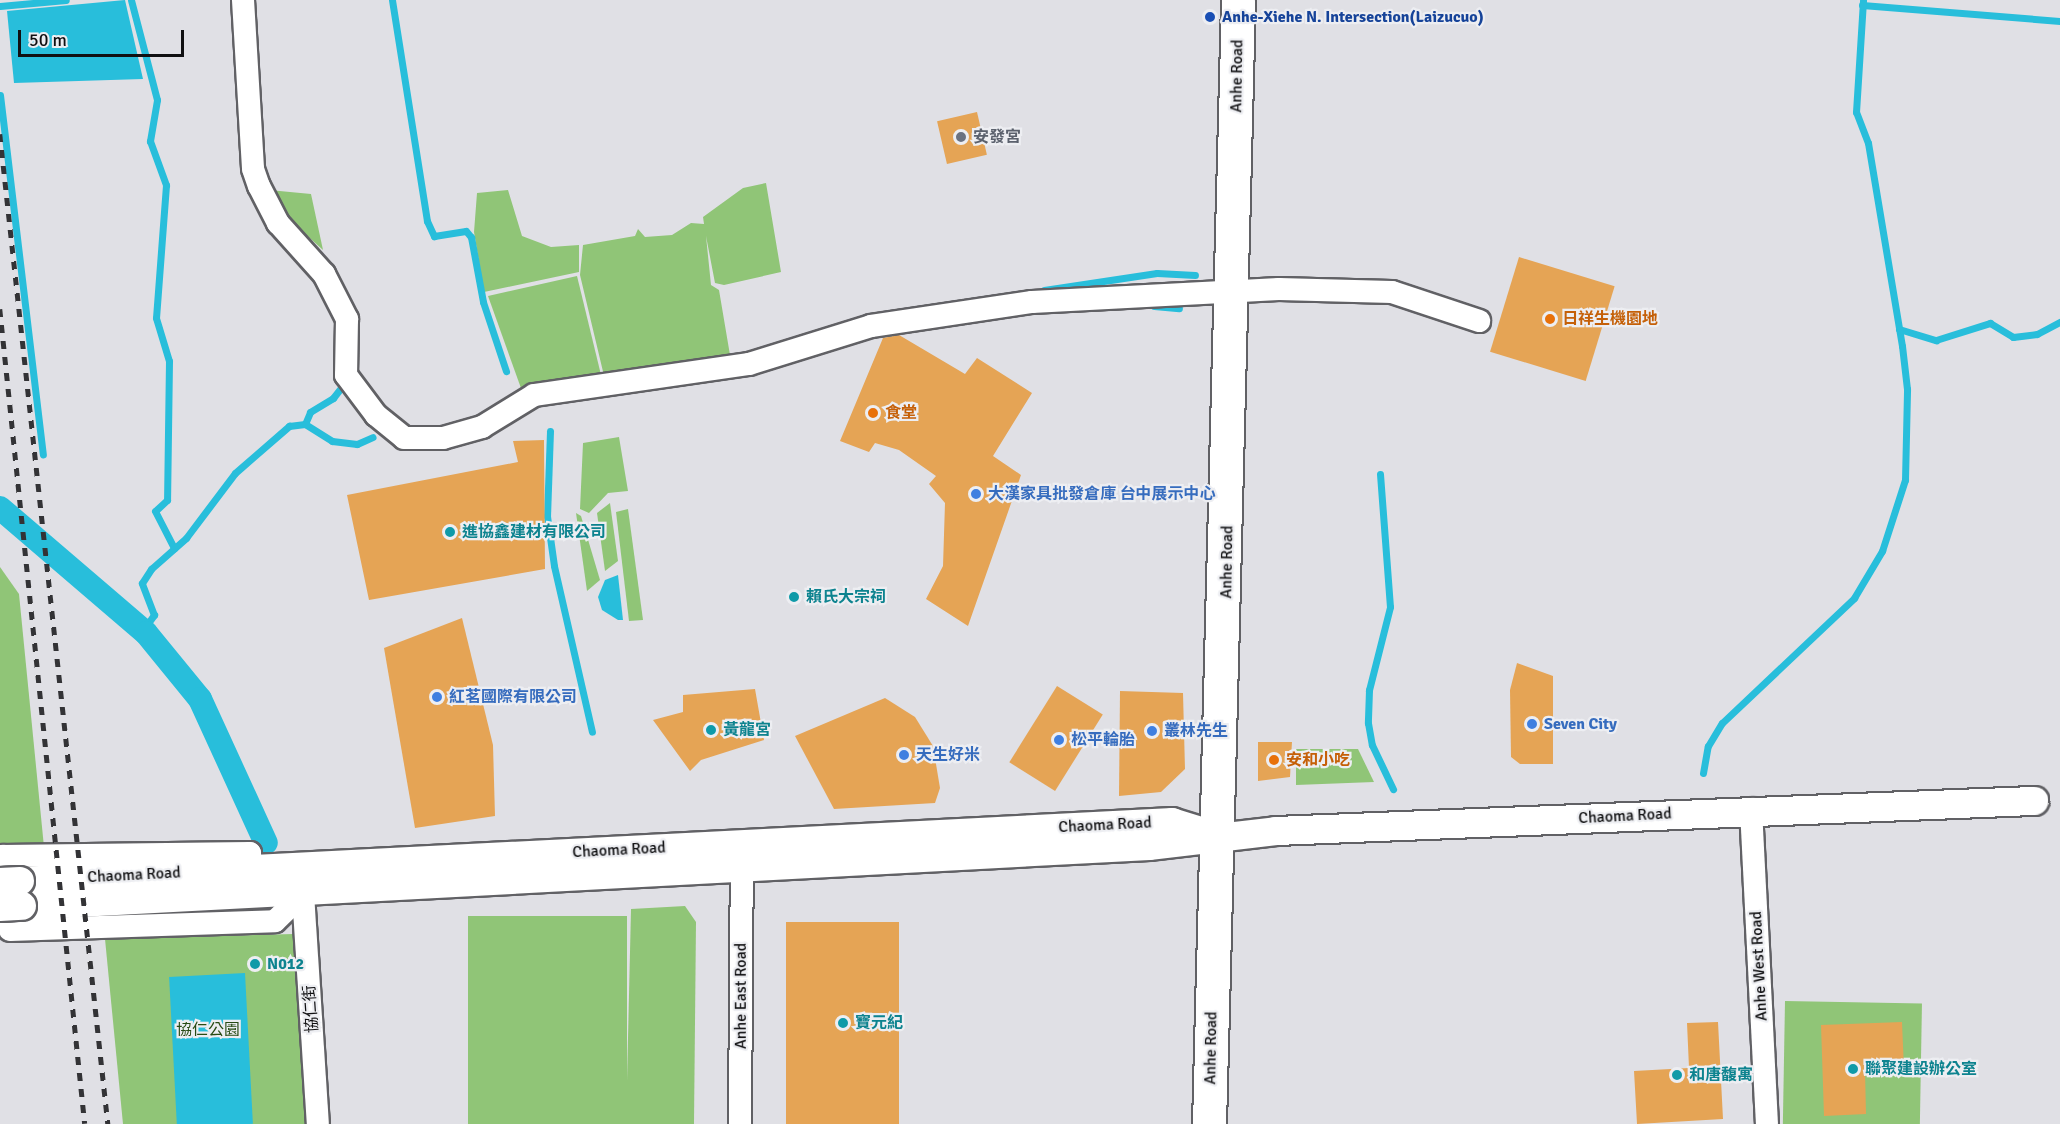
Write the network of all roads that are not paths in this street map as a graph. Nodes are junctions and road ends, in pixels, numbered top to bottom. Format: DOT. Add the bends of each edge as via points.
graph roads {
  1 [pos="243,0"];
  2 [pos="1238,0"];
  3 [pos="1231,292"];
  4 [pos="1479,321"];
  5 [pos="2034,801"];
  6 [pos="1751,809"];
  7 [pos="1216,836"];
  8 [pos="251,868"];
  9 [pos="742,868"];
  10 [pos="11,894"];
  11 [pos="303,894"];
  12 [pos="318,1124"];
  13 [pos="740,1124"];
  14 [pos="1209,1124"];
  15 [pos="1767,1124"];
  1 -- 3 [label="street" via="253,169 259,186 278,223 324,273 347,319 346,375 376,415 404,438 443,438 482,428 534,395 749,364 871,326 1032,302"];
  2 -- 3 [label="main road, Anhe Road"];
  3 -- 4 [label="street" via="1392,292"];
  3 -- 7 [label="main road, Anhe Road"];
  5 -- 6 [label="street, Chaoma Road"];
  6 -- 7 [label="street, Chaoma Road"];
  6 -- 15 [label="street, Anhe West Road"];
  7 -- 8 [label="street, Chaoma Road" via="1172,822"];
  7 -- 9 [label="street, Chaoma Road" via="1149,846"];
  7 -- 14 [label="main road, Anhe Road"];
  8 -- 10 [label="street, Chaoma Road"];
  8 -- 11 [label="street" via="250,853 2,856 10,930 275,921"];
  9 -- 11 [label="street, Chaoma Road"];
  9 -- 13 [label="street, Anhe East Road"];
  10 -- 11 [label="street, Chaoma Road"];
  11 -- 12 [label="street, 協仁街"];
}
